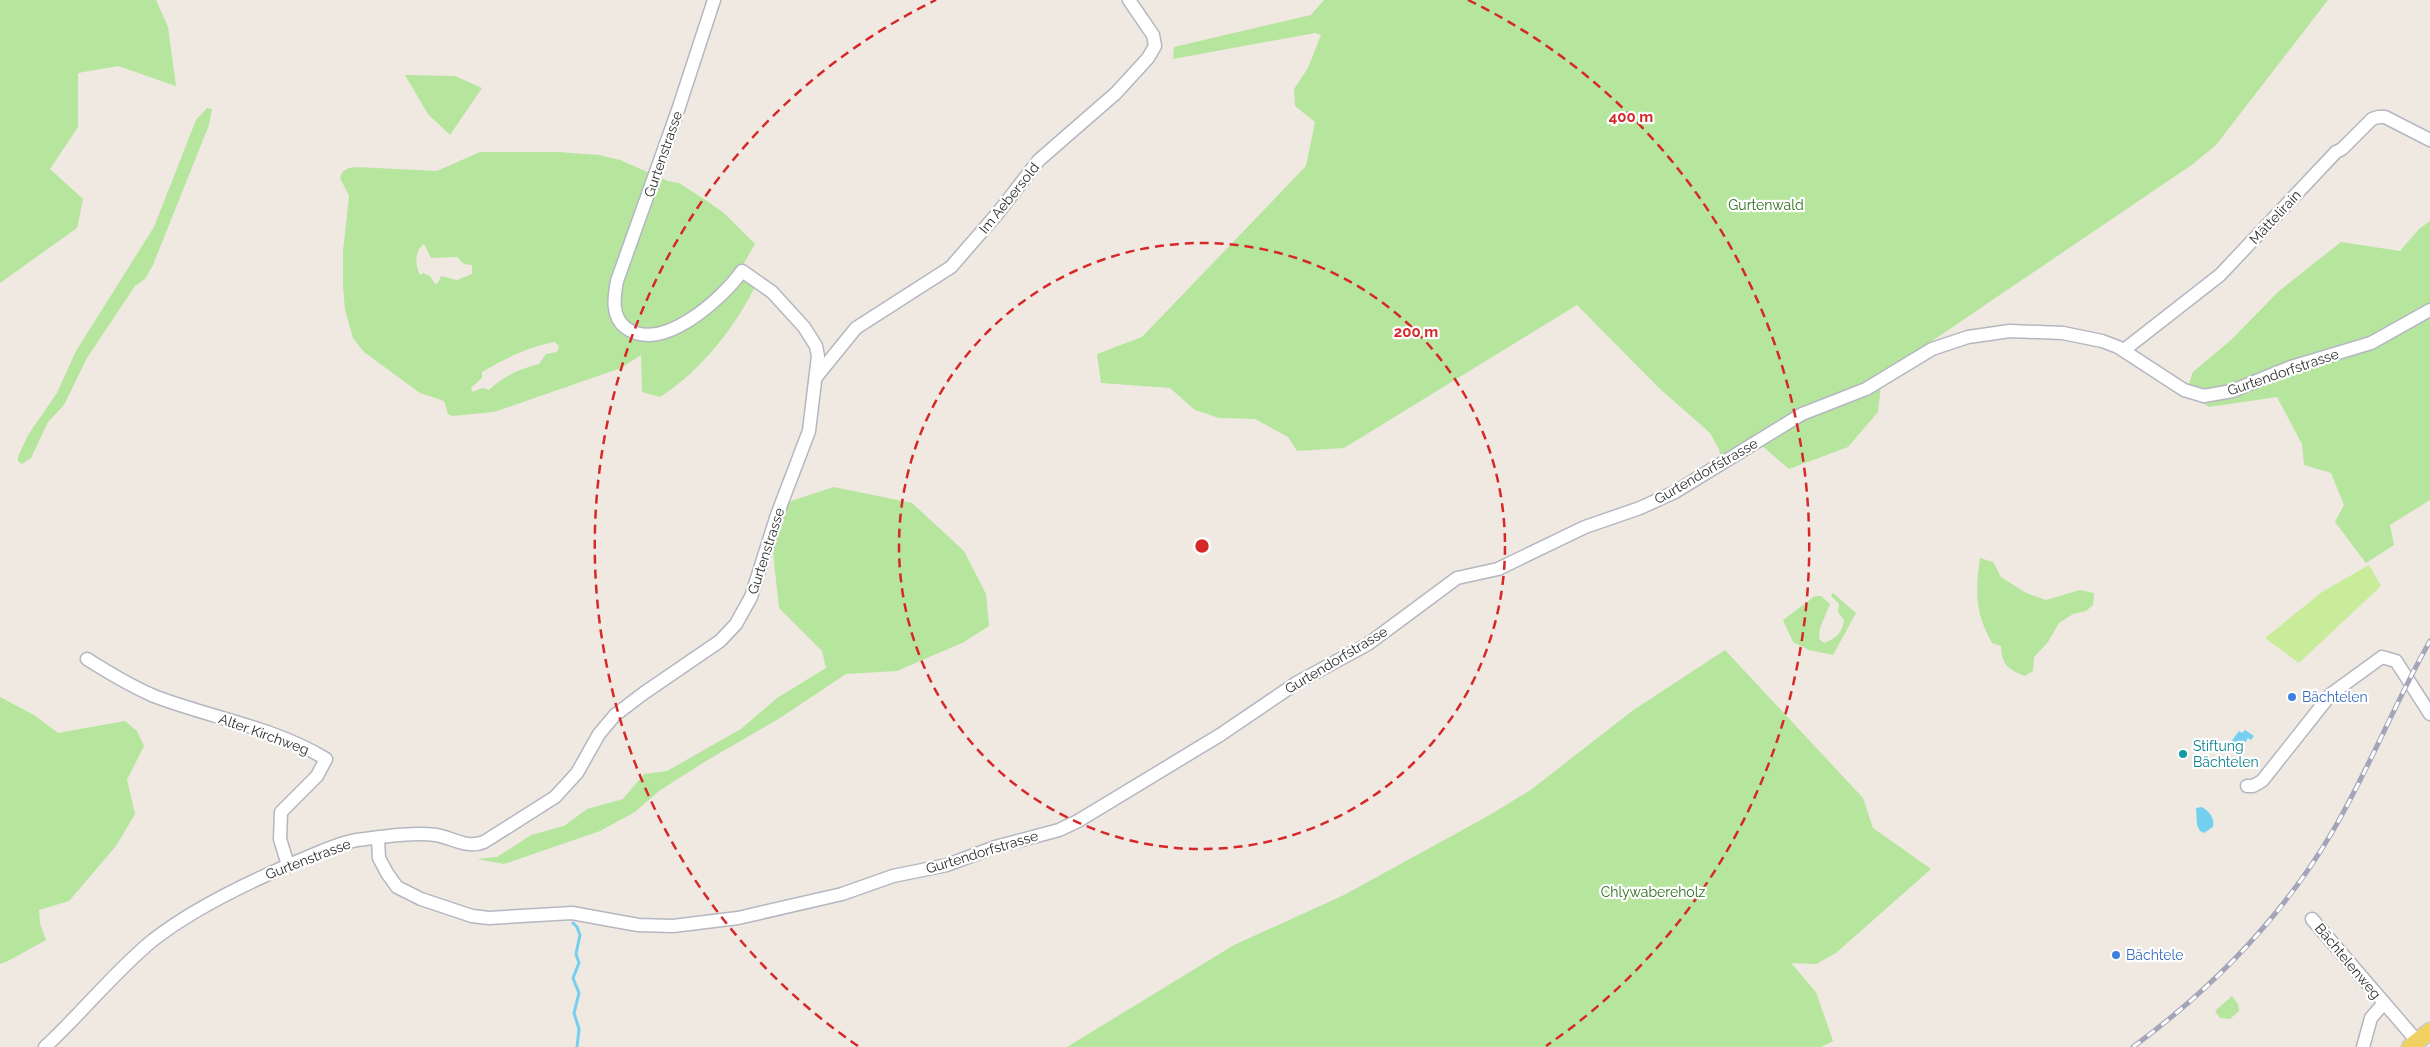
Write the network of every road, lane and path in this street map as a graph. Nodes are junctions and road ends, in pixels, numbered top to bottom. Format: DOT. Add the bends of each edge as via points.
graph roads {
  1 [pos="714,0"];
  2 [pos="1130,0"];
  3 [pos="2430,140"];
  4 [pos="2430,310"];
  5 [pos="2124,350"];
  6 [pos="817,376"];
  7 [pos="87,659"];
  8 [pos="2430,714"];
  9 [pos="2247,786"];
  10 [pos="378,838"];
  11 [pos="288,865"];
  12 [pos="2312,919"];
  13 [pos="2384,1003"];
  14 [pos="2430,1031"];
  15 [pos="2414,1044"];
  16 [pos="45,1047"];
  17 [pos="2364,1047"];
  1 -- 6 [label="street, Gurtenstrasse" via="617,281 615,310 622,325 636,332 665,332 689,320 726,291 742,271 772,292 804,327 816,346"];
  2 -- 6 [label="street, Im Aebersold" via="1153,35 1155,46 1148,58 1116,93 1039,160 951,267 856,328"];
  3 -- 5 [label="street, Mättelirain" via="2385,118 2372,119 2336,152 2220,275"];
  4 -- 5 [label="street, Gurtendorfstrasse" via="2371,343 2291,368 2232,392 2204,396 2184,390"];
  5 -- 10 [label="street, Gurtendorfstrasse" via="2102,341 2063,333 2010,331 1968,337 1932,349 1866,389 1802,414 1675,492 1586,527 1498,569 1457,578 1368,644 1298,682 1220,735 1078,821 947,865 893,876 842,894 738,918 690,924 638,925 572,913 489,918 438,905 397,887 380,858"];
  6 -- 10 [label="street, Gurtenstrasse" via="804,449 777,515 752,597 728,634 615,715 599,734 577,773 555,797 484,842 469,845 436,835"];
  7 -- 11 [label="street, Alter Kirchweg" via="154,696 261,730 326,759 317,776 282,812 280,839"];
  8 -- 9 [label="street" via="2396,661 2382,657 2331,694 2262,781"];
  10 -- 11 [label="street, Gurtenstrasse" via="335,846"];
  11 -- 16 [label="street, Gurtenstrasse" via="182,920 152,941"];
  12 -- 13 [label="street, Bächtelenweg"];
  13 -- 15 [label="street, Bächtelenweg"];
  13 -- 17 [label="street, Bächtelenweg" via="2371,1018"];
  14 -- 15 [label="main road"];
}
